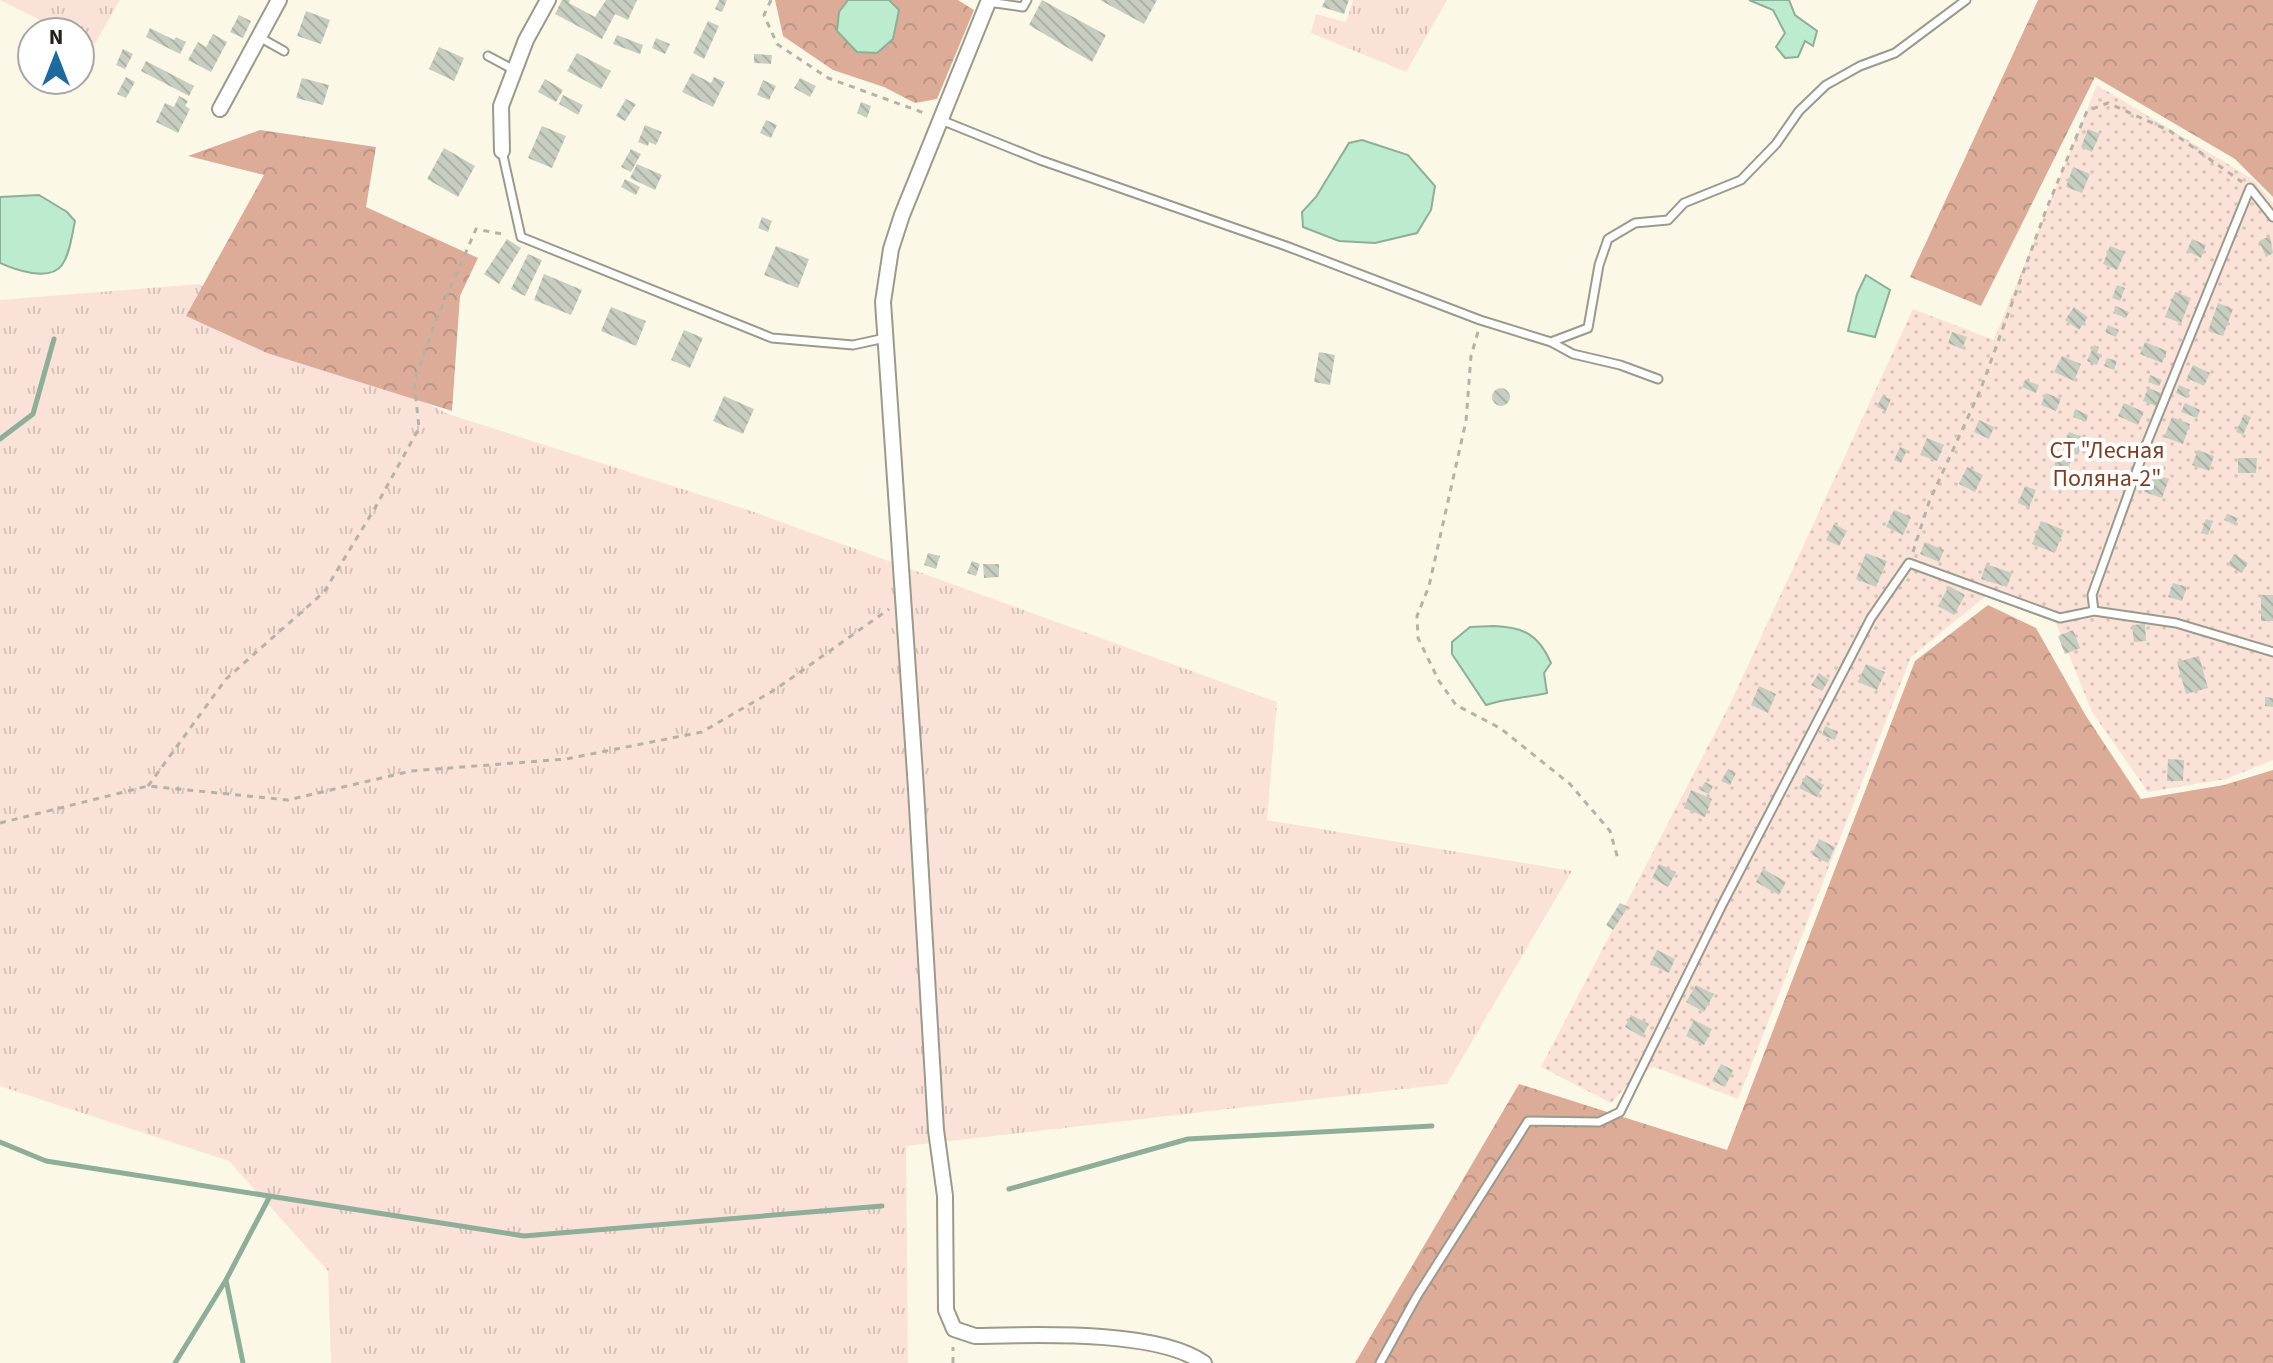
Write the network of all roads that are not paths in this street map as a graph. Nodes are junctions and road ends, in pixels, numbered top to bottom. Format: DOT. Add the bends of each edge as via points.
graph roads {
  1 [pos="279,0"];
  2 [pos="548,0"];
  3 [pos="1027,0"];
  4 [pos="1966,0"];
  5 [pos="989,1"];
  6 [pos="259,37"];
  7 [pos="284,51"];
  8 [pos="488,56"];
  9 [pos="514,70"];
  10 [pos="220,109"];
  11 [pos="941,120"];
  12 [pos="502,151"];
  13 [pos="2273,217"];
  14 [pos="885,338"];
  15 [pos="1551,342"];
  16 [pos="1658,379"];
  17 [pos="2094,611"];
  18 [pos="2273,652"];
  19 [pos="1204,1363"];
  20 [pos="1380,1363"];
  1 -- 6 [label="street"];
  2 -- 9 [label="street"];
  3 -- 5 [label="lane" via="1023,7"];
  4 -- 15 [label="lane" via="1895,53 1826,85 1741,180 1684,203 1668,220 1635,223 1608,239 1588,328"];
  5 -- 11 [label="street"];
  6 -- 7 [label="lane"];
  6 -- 10 [label="street"];
  8 -- 9 [label="lane"];
  9 -- 12 [label="street" via="501,106"];
  11 -- 14 [label="street" via="891,249 883,302"];
  11 -- 15 [label="lane"];
  12 -- 14 [label="lane" via="521,237 772,338 853,345"];
  13 -- 17 [label="lane" via="2250,188 2146,445 2092,595"];
  14 -- 19 [label="street" via="936,1130 945,1196 946,1310 954,1329 975,1336 1120,1338 1189,1353"];
  15 -- 16 [label="lane" via="1573,354"];
  17 -- 18 [label="lane" via="2176,623"];
  17 -- 20 [label="lane" via="2060,618 1909,563 1871,618 1620,1112 1599,1122 1528,1121"];
}
